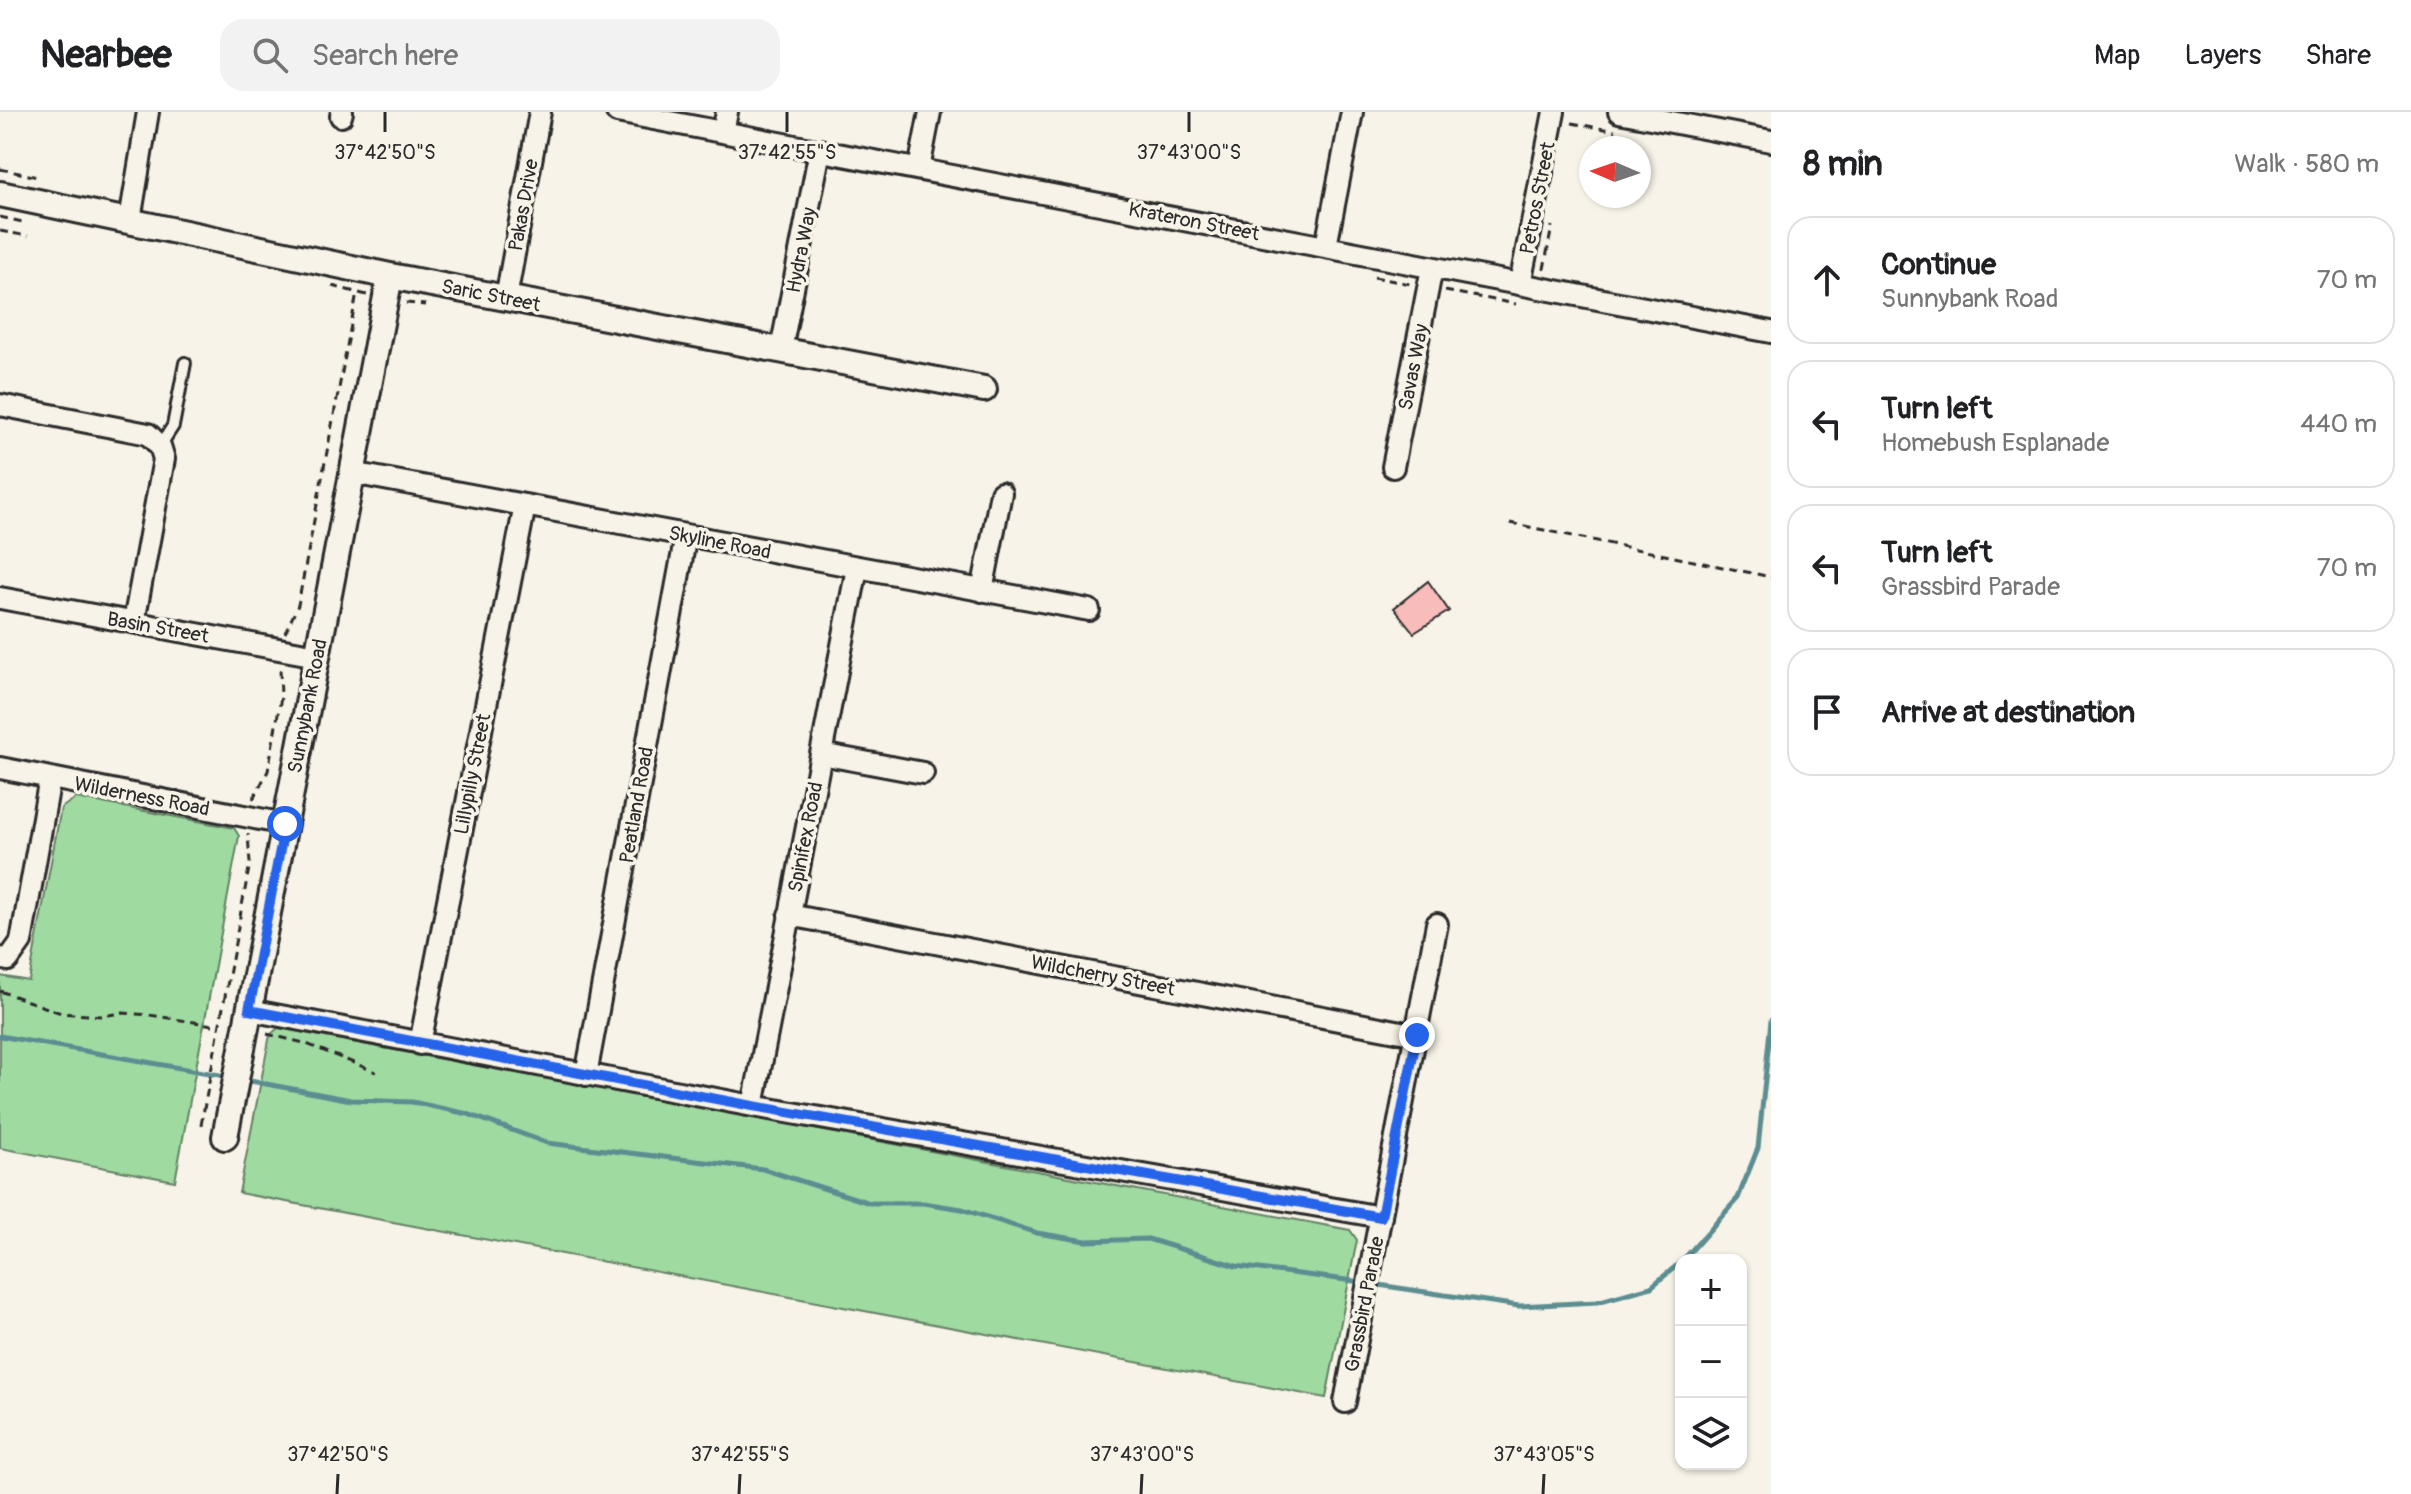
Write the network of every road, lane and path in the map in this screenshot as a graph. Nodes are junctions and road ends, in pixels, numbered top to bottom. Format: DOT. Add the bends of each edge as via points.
graph roads {
  1 [pos="148,112"];
  2 [pos="540,112"];
  3 [pos="617,112"];
  4 [pos="930,112"];
  5 [pos="1352,112"];
  6 [pos="1563,118"];
  7 [pos="725,122"];
  8 [pos="1618,122"];
  9 [pos="1771,141"];
  10 [pos="820,150"];
  11 [pos="0,169"];
  12 [pos="919,169"];
  13 [pos="38,177"];
  14 [pos="0,194"];
  15 [pos="130,220"];
  16 [pos="0,231"];
  17 [pos="28,236"];
  18 [pos="1326,246"];
  19 [pos="1432,268"];
  20 [pos="390,276"];
  21 [pos="1520,284"];
  22 [pos="357,293"];
  23 [pos="506,298"];
  24 [pos="1771,332"];
  25 [pos="781,350"];
  26 [pos="185,363"];
  27 [pos="984,389"];
  28 [pos="0,405"];
  29 [pos="160,446"];
  30 [pos="1393,467"];
  31 [pos="352,473"];
  32 [pos="1001,493"];
  33 [pos="525,505"];
  34 [pos="1510,523"];
  35 [pos="686,535"];
  36 [pos="857,568"];
  37 [pos="1771,577"];
  38 [pos="982,591"];
  39 [pos="0,598"];
  40 [pos="1089,610"];
  41 [pos="134,622"];
  42 [pos="281,649"];
  43 [pos="317,656"];
  44 [pos="821,754"];
  45 [pos="0,768"];
  46 [pos="923,773"];
  47 [pos="50,778"];
  48 [pos="249,817"];
  49 [pos="285,824"];
  50 [pos="789,915"];
  51 [pos="1437,924"];
  52 [pos="0,958"];
  53 [pos="0,991"];
  54 [pos="247,1020"];
  55 [pos="219,1026"];
  56 [pos="1417,1035"];
  57 [pos="420,1044"];
  58 [pos="376,1072"];
  59 [pos="586,1075"];
  60 [pos="753,1106"];
  61 [pos="201,1125"];
  62 [pos="225,1137"];
  63 [pos="1381,1217"];
  64 [pos="1345,1402"];
  1 -- 15 [label="street"];
  2 -- 23 [label="street, Pakas Drive"];
  3 -- 7 [label="street, Krateron Street"];
  4 -- 12 [label="street"];
  5 -- 18 [label="street"];
  6 -- 8 [label="path"];
  6 -- 21 [label="street, Petros Street"];
  7 -- 10 [label="street, Krateron Street"];
  8 -- 9 [label="street"];
  10 -- 12 [label="street, Krateron Street"];
  10 -- 25 [label="street, Hydra Way"];
  11 -- 13 [label="path"];
  12 -- 18 [label="street, Krateron Street"];
  14 -- 15 [label="street, Saric Street"];
  15 -- 20 [label="street, Saric Street"];
  16 -- 17 [label="path"];
  18 -- 19 [label="street, Krateron Street"];
  19 -- 21 [label="street, Krateron Street"];
  19 -- 30 [label="street, Savas Way"];
  20 -- 23 [label="street, Saric Street"];
  20 -- 31 [label="street, Sunnybank Road"];
  21 -- 24 [label="street, Krateron Street"];
  22 -- 42 [label="path" via="298,605"];
  23 -- 25 [label="street, Saric Street"];
  25 -- 27 [label="street, Saric Street"];
  26 -- 29 [label="lane" via="173,426"];
  28 -- 29 [label="street" via="148,434"];
  29 -- 41 [label="street" via="164,459"];
  31 -- 33 [label="street, Skyline Road"];
  31 -- 43 [label="street, Sunnybank Road"];
  32 -- 38 [label="street"];
  33 -- 35 [label="street, Skyline Road"];
  33 -- 57 [label="street, Lillypilly Street"];
  34 -- 37 [label="path"];
  35 -- 36 [label="street, Skyline Road"];
  35 -- 59 [label="street, Peatland Road"];
  36 -- 38 [label="street, Skyline Road"];
  36 -- 44 [label="street, Spinifex Road"];
  38 -- 40 [label="street, Skyline Road"];
  39 -- 41 [label="street, Basin Street"];
  41 -- 42 [label="street, Basin Street"];
  42 -- 43 [label="street, Basin Street"];
  42 -- 48 [label="path" via="281,697 268,771"];
  43 -- 49 [label="street, Sunnybank Road"];
  44 -- 46 [label="street"];
  44 -- 50 [label="street, Spinifex Road"];
  45 -- 47 [label="street, Wilderness Road"];
  47 -- 48 [label="street, Wilderness Road"];
  47 -- 52 [label="street" via="21,942 8,960"];
  48 -- 49 [label="street, Wilderness Road"];
  48 -- 55 [label="path" via="250,863"];
  49 -- 54 [label="street, Sunnybank Road"];
  50 -- 56 [label="street, Wildcherry Street"];
  50 -- 60 [label="street, Spinifex Road"];
  51 -- 56 [label="street, Grassbird Parade"];
  53 -- 55 [label="path" via="61,1013 149,1015"];
  54 -- 55 [label="path"];
  54 -- 57 [label="street"];
  54 -- 58 [label="path"];
  54 -- 62 [label="street, Sunnybank Road"];
  55 -- 61 [label="path"];
  56 -- 63 [label="street, Grassbird Parade"];
  57 -- 59 [label="street"];
  59 -- 60 [label="street"];
  60 -- 63 [label="street"];
  63 -- 64 [label="street, Grassbird Parade"];
}
